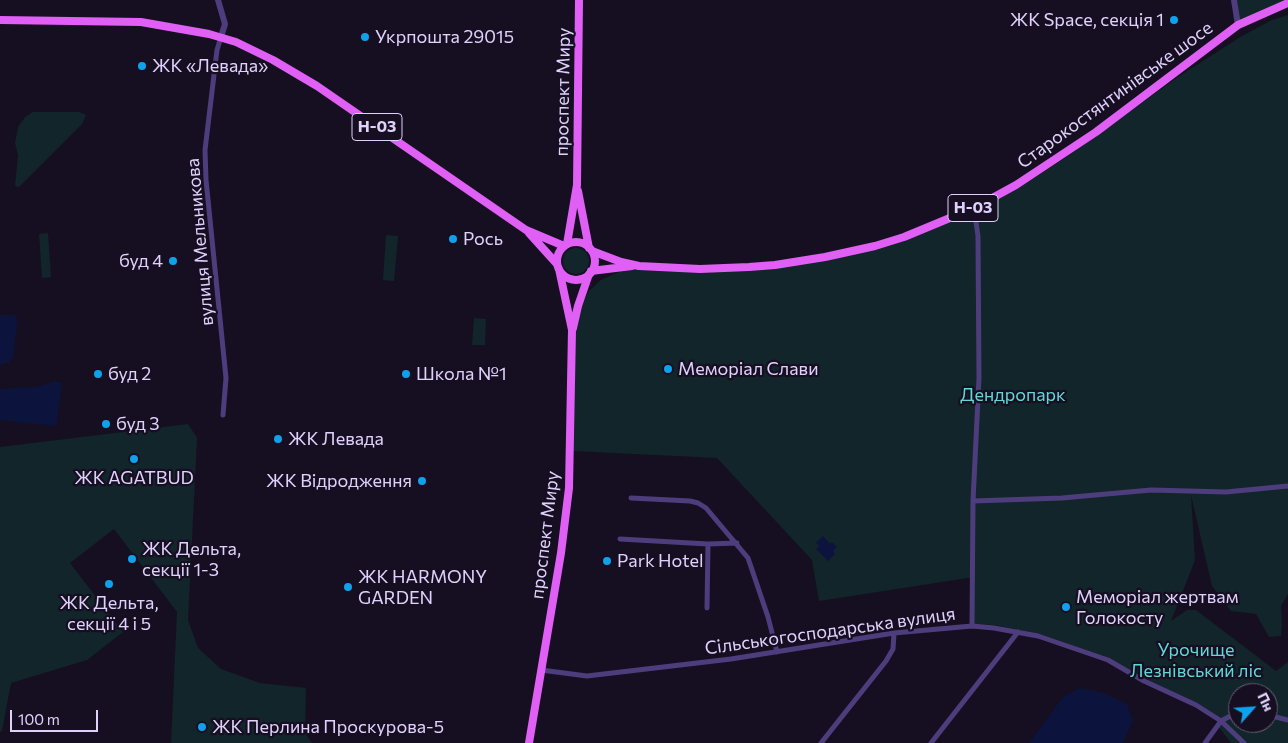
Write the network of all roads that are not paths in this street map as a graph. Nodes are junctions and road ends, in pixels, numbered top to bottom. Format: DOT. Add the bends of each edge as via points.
graph roads {
  1 [pos="218,0"];
  2 [pos="579,0"];
  3 [pos="1234,0"];
  4 [pos="1288,3"];
  5 [pos="0,20"];
  6 [pos="1238,25"];
  7 [pos="221,37"];
  8 [pos="577,185"];
  9 [pos="974,208"];
  10 [pos="526,230"];
  11 [pos="566,245"];
  12 [pos="590,249"];
  13 [pos="558,266"];
  14 [pos="639,266"];
  15 [pos="590,272"];
  16 [pos="572,330"];
  17 [pos="223,415"];
  18 [pos="1288,486"];
  19 [pos="631,498"];
  20 [pos="973,501"];
  21 [pos="620,539"];
  22 [pos="736,543"];
  23 [pos="708,544"];
  24 [pos="706,608"];
  25 [pos="972,626"];
  26 [pos="1018,632"];
  27 [pos="894,633"];
  28 [pos="777,652"];
  29 [pos="541,670"];
  30 [pos="1228,717"];
  31 [pos="1221,721"];
  32 [pos="529,743"];
  33 [pos="822,743"];
  34 [pos="931,743"];
  35 [pos="1205,743"];
  36 [pos="1244,743"];
  1 -- 7 [label="street" via="225,24"];
  2 -- 8 [label="main road, проспект Миру"];
  3 -- 6 [label="street"];
  4 -- 6 [label="main road, Старокостянтинівське шосе / Н-03"];
  5 -- 7 [label="main road, Н-03" via="141,22"];
  6 -- 9 [label="main road, Старокостянтинівське шосе / Н-03" via="1063,155"];
  7 -- 10 [label="main road, Н-03" via="273,60 316,86"];
  7 -- 17 [label="street, вулиця Мельникова" via="205,150 226,378"];
  8 -- 11 [label="main road, проспект Миру"];
  8 -- 12 [label="main road, проспект Миру"];
  9 -- 14 [label="main road, Старокостянтинівське шосе / Н-03" via="904,237 825,257 749,268"];
  9 -- 20 [label="street" via="978,236 979,378"];
  10 -- 11 [label="main road, Н-03"];
  10 -- 13 [label="main road, Н-03"];
  11 -- 12 [label="main road, Н-03" via="578,242"];
  11 -- 13 [label="main road" via="559,252"];
  12 -- 14 [label="main road, Н-03"];
  12 -- 15 [label="main road" via="594,259"];
  13 -- 15 [label="main road, Н-03" via="565,276 573,279"];
  13 -- 16 [label="main road, проспект Миру"];
  14 -- 15 [label="main road, Н-03"];
  15 -- 16 [label="main road, проспект Миру"];
  16 -- 29 [label="main road, проспект Миру" via="569,488"];
  18 -- 20 [label="street" via="1226,492 1151,490"];
  19 -- 22 [label="street" via="698,502"];
  20 -- 25 [label="street"];
  21 -- 23 [label="street"];
  22 -- 23 [label="street"];
  22 -- 28 [label="street" via="748,558 756,578"];
  23 -- 24 [label="street"];
  25 -- 26 [label="street, Сільськогосподарська вулиця"];
  25 -- 27 [label="street, Сільськогосподарська вулиця"];
  26 -- 31 [label="street, Сільськогосподарська вулиця" via="1108,660"];
  26 -- 34 [label="street"];
  27 -- 28 [label="street, Сільськогосподарська вулиця"];
  27 -- 33 [label="street" via="893,649 886,661"];
  28 -- 29 [label="street, Сільськогосподарська вулиця" via="587,676"];
  29 -- 32 [label="main road, проспект Миру"];
  30 -- 31 [label="street"];
  31 -- 35 [label="street"];
  31 -- 36 [label="street, Сільськогосподарська вулиця"];
}
